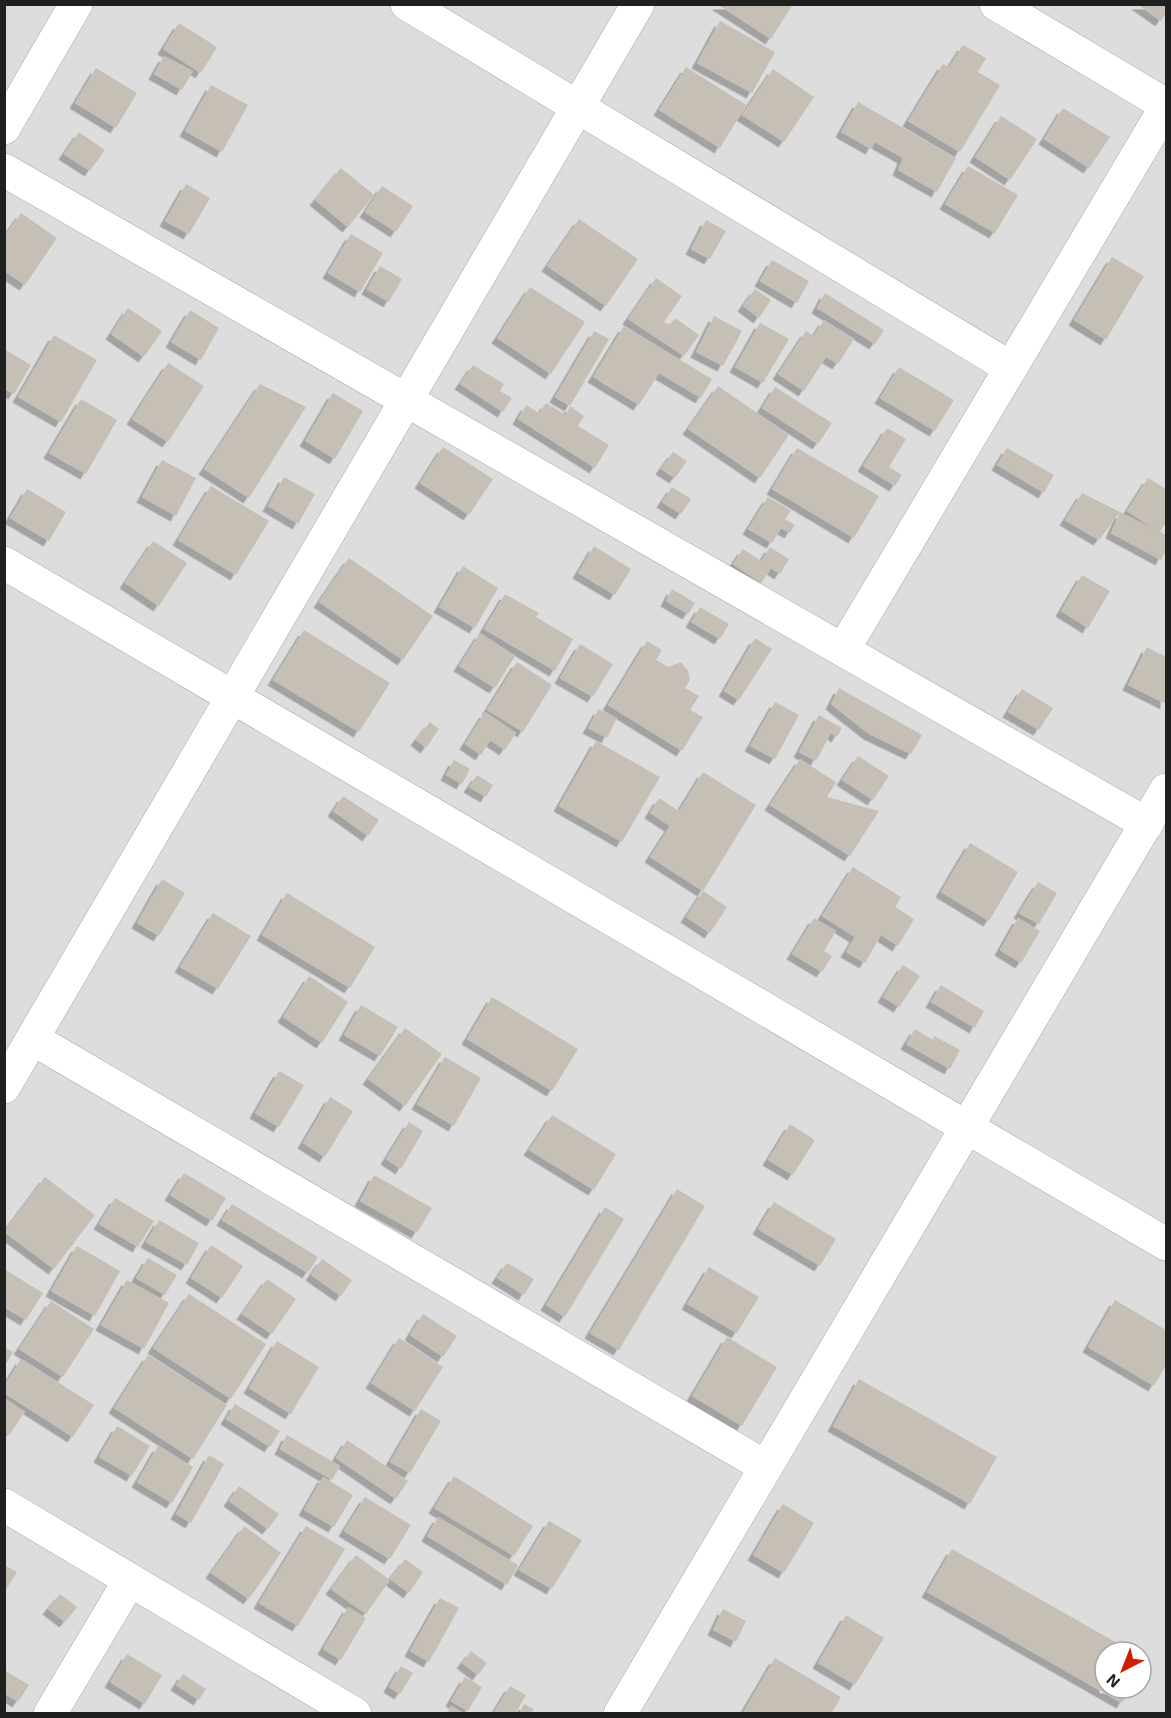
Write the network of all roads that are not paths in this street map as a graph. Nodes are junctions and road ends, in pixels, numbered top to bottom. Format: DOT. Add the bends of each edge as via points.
graph roads {
  1 [pos="76,4"];
  2 [pos="407,4"];
  3 [pos="638,4"];
  4 [pos="996,4"];
  5 [pos="1167,106"];
  6 [pos="578,107"];
  7 [pos="4,128"];
  8 [pos="4,170"];
  9 [pos="1011,368"];
  10 [pos="406,401"];
  11 [pos="4,563"];
  12 [pos="843,650"];
  13 [pos="234,696"];
  14 [pos="1167,790"];
  15 [pos="1146,824"];
  16 [pos="33,1039"];
  17 [pos="4,1087"];
  18 [pos="967,1128"];
  19 [pos="1167,1244"];
  20 [pos="766,1467"];
  21 [pos="4,1505"];
  22 [pos="130,1580"];
  23 [pos="50,1713"];
  24 [pos="355,1713"];
  25 [pos="620,1713"];
  1 -- 7 [label="street"];
  2 -- 6 [label="street"];
  3 -- 6 [label="street"];
  4 -- 5 [label="street"];
  5 -- 9 [label="street"];
  6 -- 9 [label="street"];
  6 -- 10 [label="street"];
  8 -- 10 [label="street"];
  9 -- 12 [label="street"];
  10 -- 12 [label="street"];
  10 -- 13 [label="street"];
  11 -- 13 [label="street"];
  12 -- 15 [label="street"];
  13 -- 16 [label="street"];
  13 -- 18 [label="street"];
  14 -- 15 [label="street"];
  15 -- 18 [label="street"];
  16 -- 17 [label="street"];
  16 -- 20 [label="street"];
  18 -- 19 [label="street"];
  18 -- 20 [label="street"];
  20 -- 25 [label="street"];
  21 -- 22 [label="street"];
  22 -- 23 [label="street"];
  22 -- 24 [label="street"];
}
